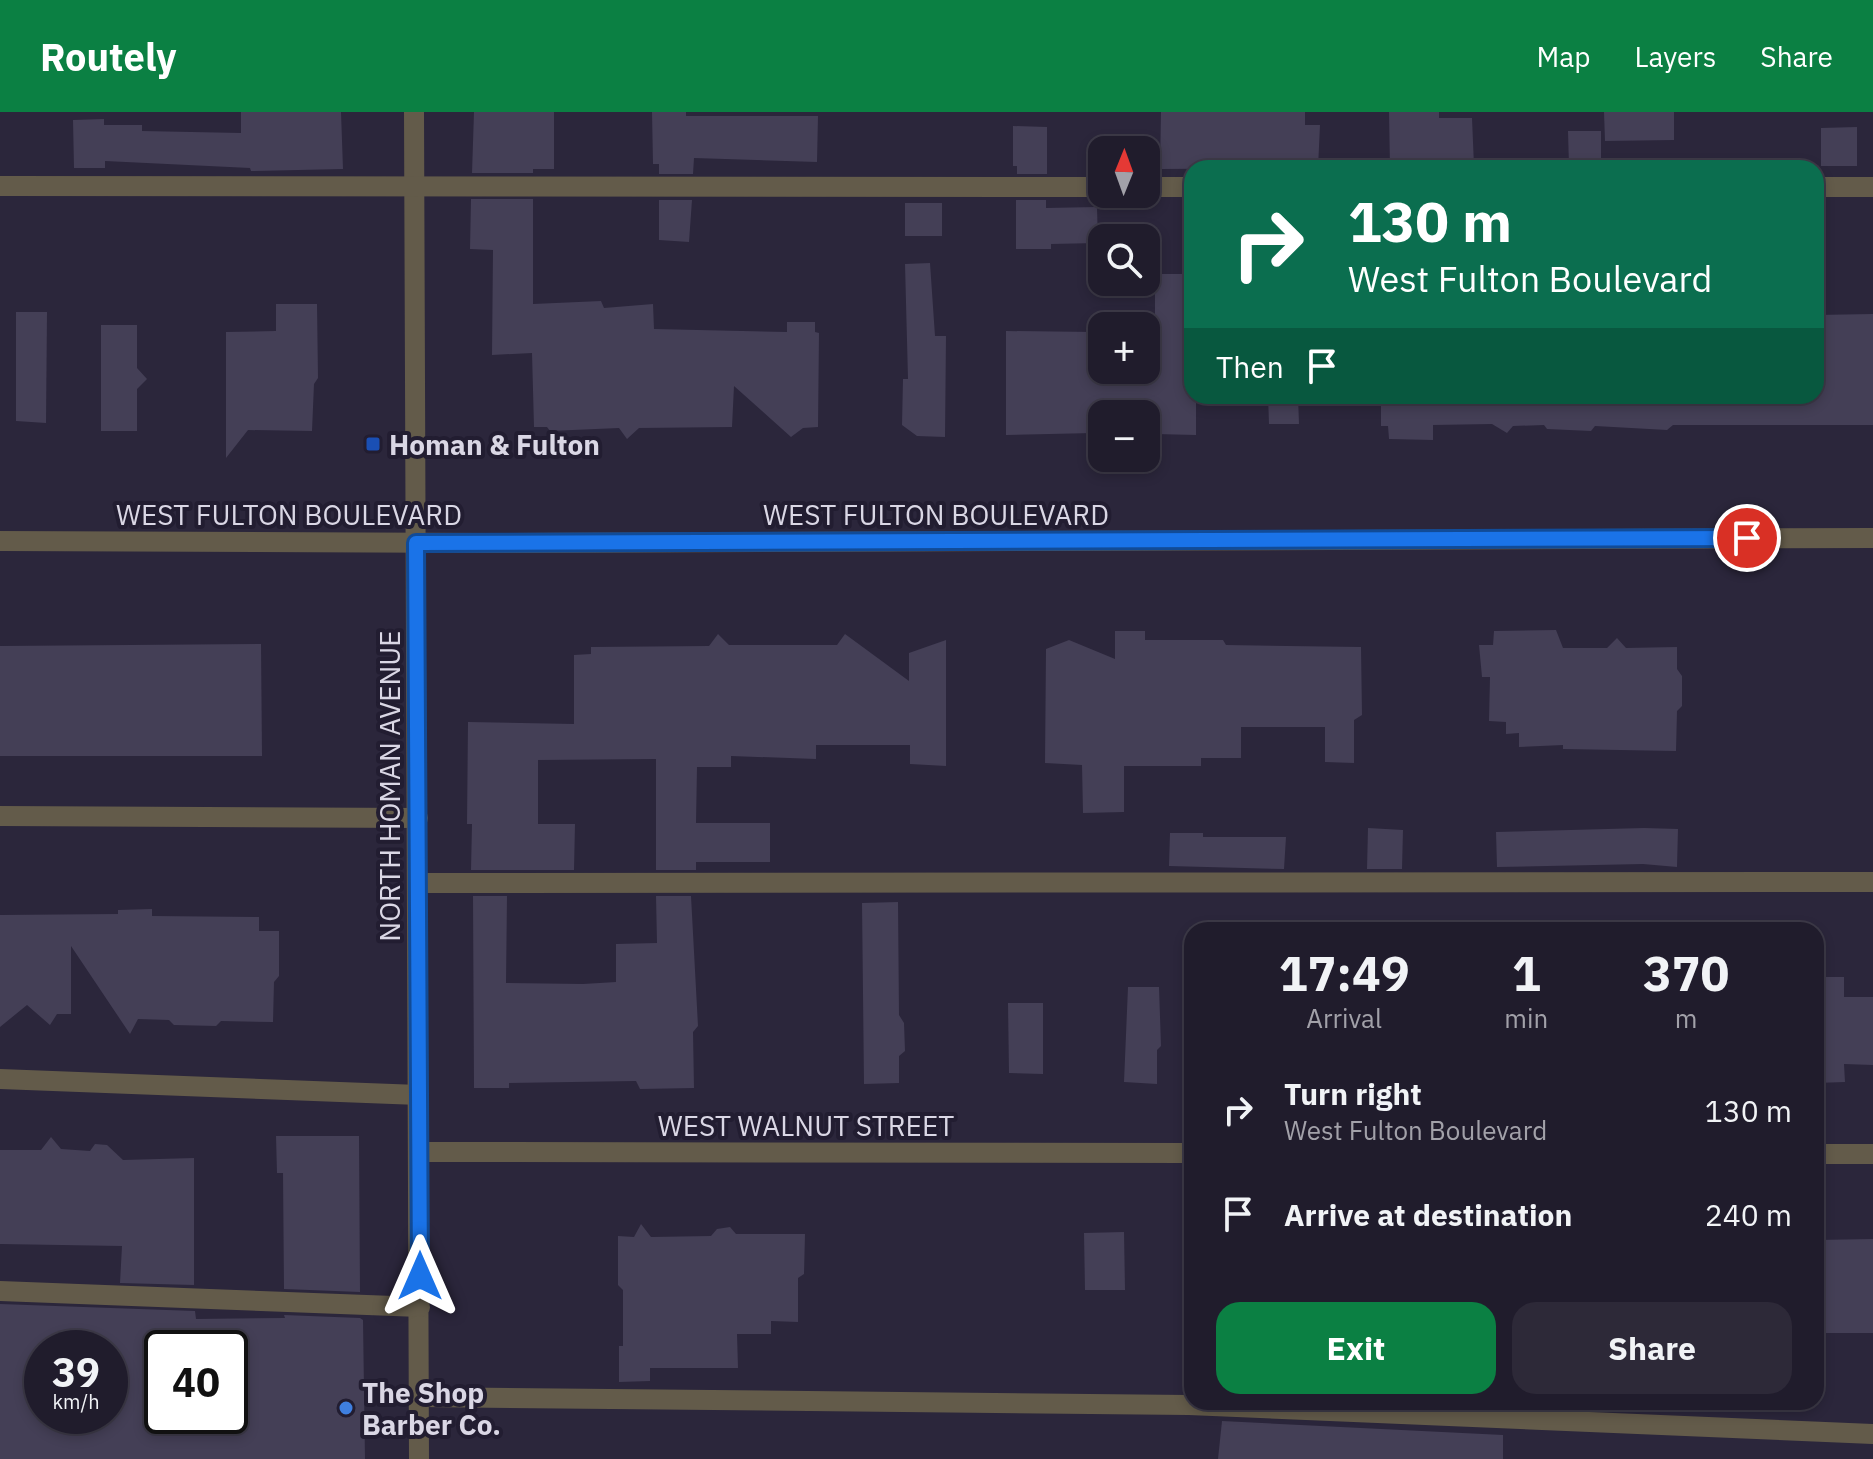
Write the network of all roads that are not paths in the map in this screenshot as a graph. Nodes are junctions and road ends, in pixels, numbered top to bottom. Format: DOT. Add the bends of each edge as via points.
graph roads {
  1 [pos="414,112"];
  2 [pos="0,186"];
  3 [pos="415,186"];
  4 [pos="1088,187"];
  5 [pos="1160,187"];
  6 [pos="1184,187"];
  7 [pos="1824,187"];
  8 [pos="1873,187"];
  9 [pos="1873,538"];
  10 [pos="0,541"];
  11 [pos="416,543"];
  12 [pos="0,816"];
  13 [pos="418,818"];
  14 [pos="1873,882"];
  15 [pos="418,883"];
  16 [pos="0,1079"];
  17 [pos="419,1095"];
  18 [pos="420,1152"];
  19 [pos="1184,1153"];
  20 [pos="1824,1154"];
  21 [pos="1873,1154"];
  22 [pos="0,1291"];
  23 [pos="420,1307"];
  24 [pos="421,1397"];
  25 [pos="1184,1405"];
  26 [pos="1307,1410"];
  27 [pos="1873,1434"];
  28 [pos="419,1459"];
  1 -- 3 [label="street, NORTH HOMAN AVENUE"];
  2 -- 3 [label="street"];
  3 -- 4 [label="street"];
  3 -- 11 [label="street, NORTH HOMAN AVENUE"];
  5 -- 6 [label="street"];
  7 -- 8 [label="street"];
  9 -- 11 [label="street, WEST FULTON BOULEVARD"];
  10 -- 11 [label="street, WEST FULTON BOULEVARD"];
  11 -- 13 [label="street, NORTH HOMAN AVENUE"];
  12 -- 13 [label="street"];
  13 -- 15 [label="street, NORTH HOMAN AVENUE"];
  14 -- 15 [label="street"];
  15 -- 17 [label="street, NORTH HOMAN AVENUE"];
  16 -- 17 [label="street"];
  17 -- 18 [label="street, NORTH HOMAN AVENUE"];
  18 -- 19 [label="street, WEST WALNUT STREET"];
  18 -- 23 [label="street, NORTH HOMAN AVENUE"];
  20 -- 21 [label="street"];
  22 -- 23 [label="street"];
  23 -- 24 [label="street, NORTH HOMAN AVENUE"];
  24 -- 25 [label="street"];
  24 -- 28 [label="street, NORTH HOMAN AVENUE"];
  26 -- 27 [label="street"];
}
